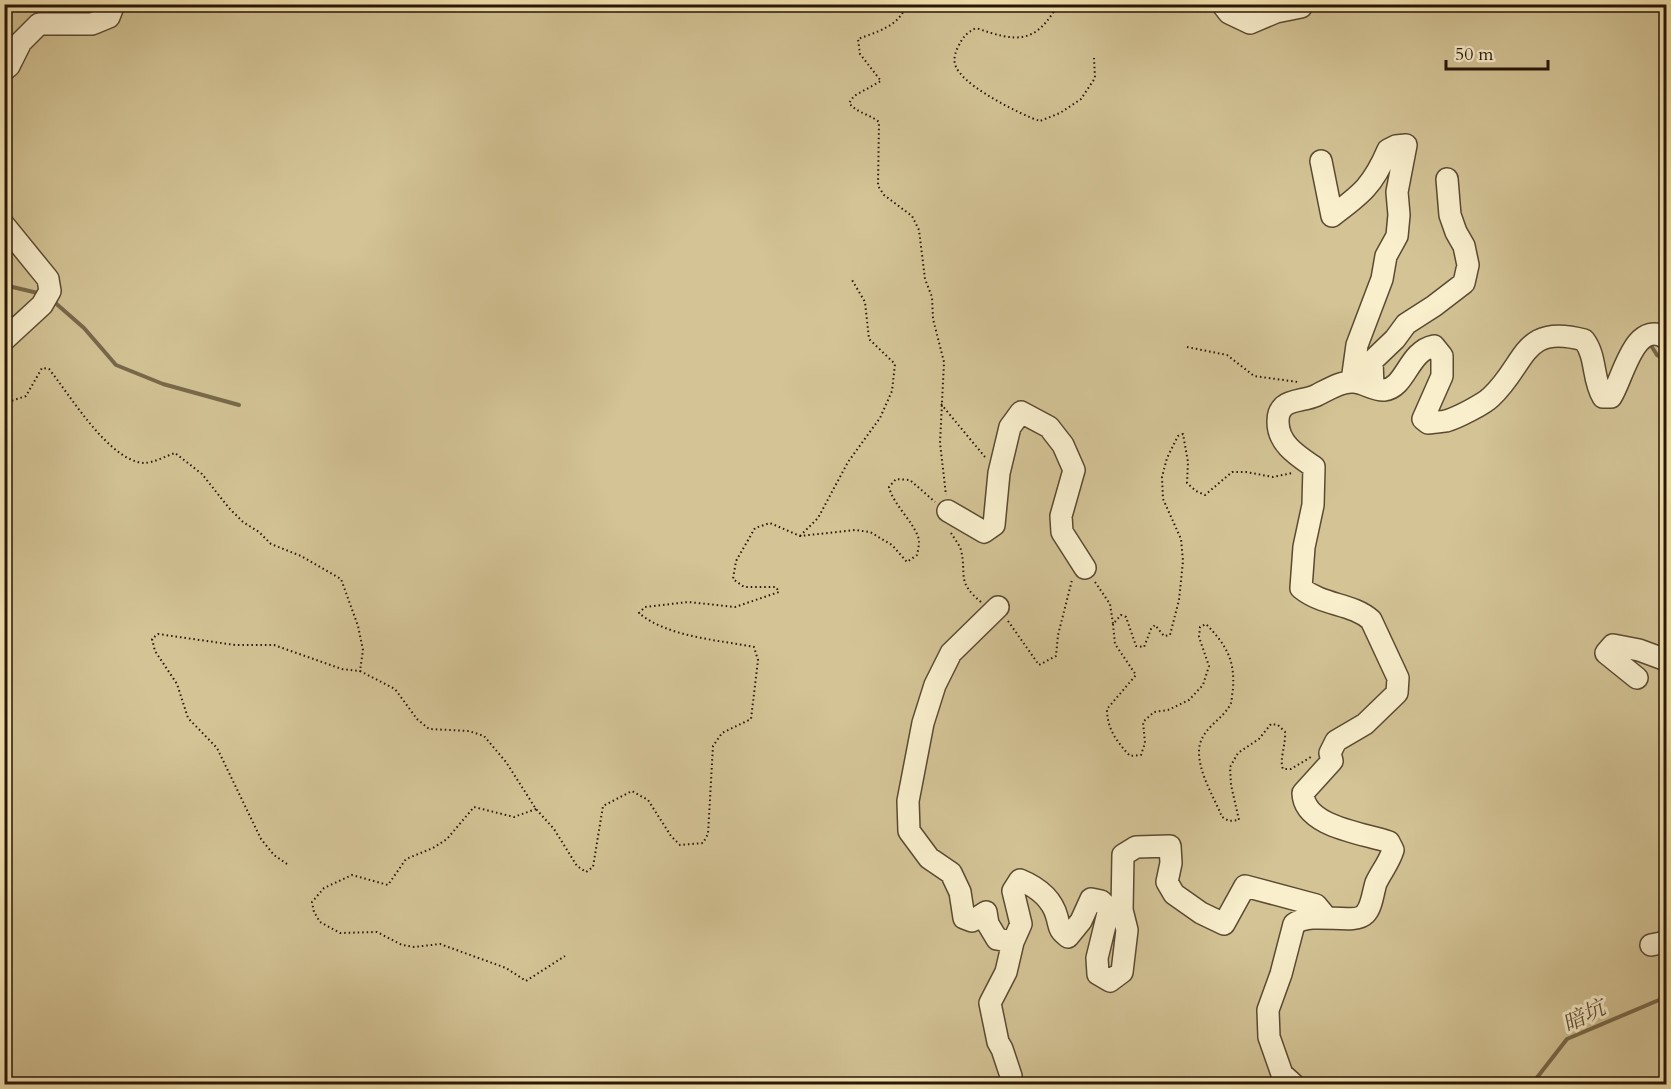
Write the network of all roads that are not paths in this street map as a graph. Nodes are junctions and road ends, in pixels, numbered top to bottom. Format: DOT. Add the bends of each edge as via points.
graph roads {
  1 [pos="114,4"];
  2 [pos="1222,4"];
  3 [pos="1302,4"];
  4 [pos="4,70"];
  5 [pos="1321,161"];
  6 [pos="1447,179"];
  7 [pos="4,225"];
  8 [pos="1666,338"];
  9 [pos="4,340"];
  10 [pos="1352,381"];
  11 [pos="1373,387"];
  12 [pos="948,511"];
  13 [pos="1085,568"];
  14 [pos="998,607"];
  15 [pos="1666,660"];
  16 [pos="1637,678"];
  17 [pos="1326,917"];
  18 [pos="1013,942"];
  19 [pos="1009,1084"];
  20 [pos="1293,1084"];
  1 -- 4 [label="street" via="109,17 92,24 39,24 21,42"];
  2 -- 3 [label="street" via="1229,13 1250,23"];
  5 -- 10 [label="street" via="1332,216 1361,195 1388,150 1406,145 1397,192 1397,236 1386,256 1382,279 1357,345"];
  6 -- 11 [label="street" via="1450,215 1468,265 1464,283 1406,324 1372,361"];
  7 -- 9 [label="street" via="48,279 50,291 42,305"];
  8 -- 11 [label="street" via="1650,335 1638,341 1611,398 1603,397 1598,389 1591,350 1584,340 1558,336 1541,338 1529,347 1490,399 1447,420 1428,423 1423,419 1442,376 1443,356 1434,346 1415,357 1396,385 1384,390"];
  10 -- 11 [label="street"];
  10 -- 17 [label="street" via="1286,404 1278,414 1278,430 1287,447 1314,467 1313,505 1301,588 1325,602 1363,613 1371,620 1398,678 1397,693 1365,724 1336,741 1330,753 1332,760 1303,793 1303,800 1319,819 1389,842 1393,850 1367,913 1359,919"];
  12 -- 13 [label="street" via="984,532 994,525 999,473 1010,427 1021,412 1049,427 1063,445 1074,470 1061,516 1062,531"];
  14 -- 18 [label="street" via="951,653 935,685 923,723 908,801 909,831 929,858 951,873 960,892 964,918 972,921 986,912 997,939"];
  15 -- 16 [label="street" via="1613,645 1606,653"];
  17 -- 18 [label="street" via="1316,905 1245,886 1224,924 1174,894 1167,882 1170,846 1146,847 1124,855 1122,910 1127,930 1122,972 1110,981 1098,974 1097,958 1109,909 1101,901 1091,899 1082,921 1068,937 1060,931 1053,905 1035,886 1020,880 1013,891 1021,924"];
  17 -- 20 [label="street" via="1294,924 1268,1011 1269,1037 1282,1074"];
  18 -- 19 [label="street" via="1006,972 990,1003 998,1042 1011,1076"];
}
